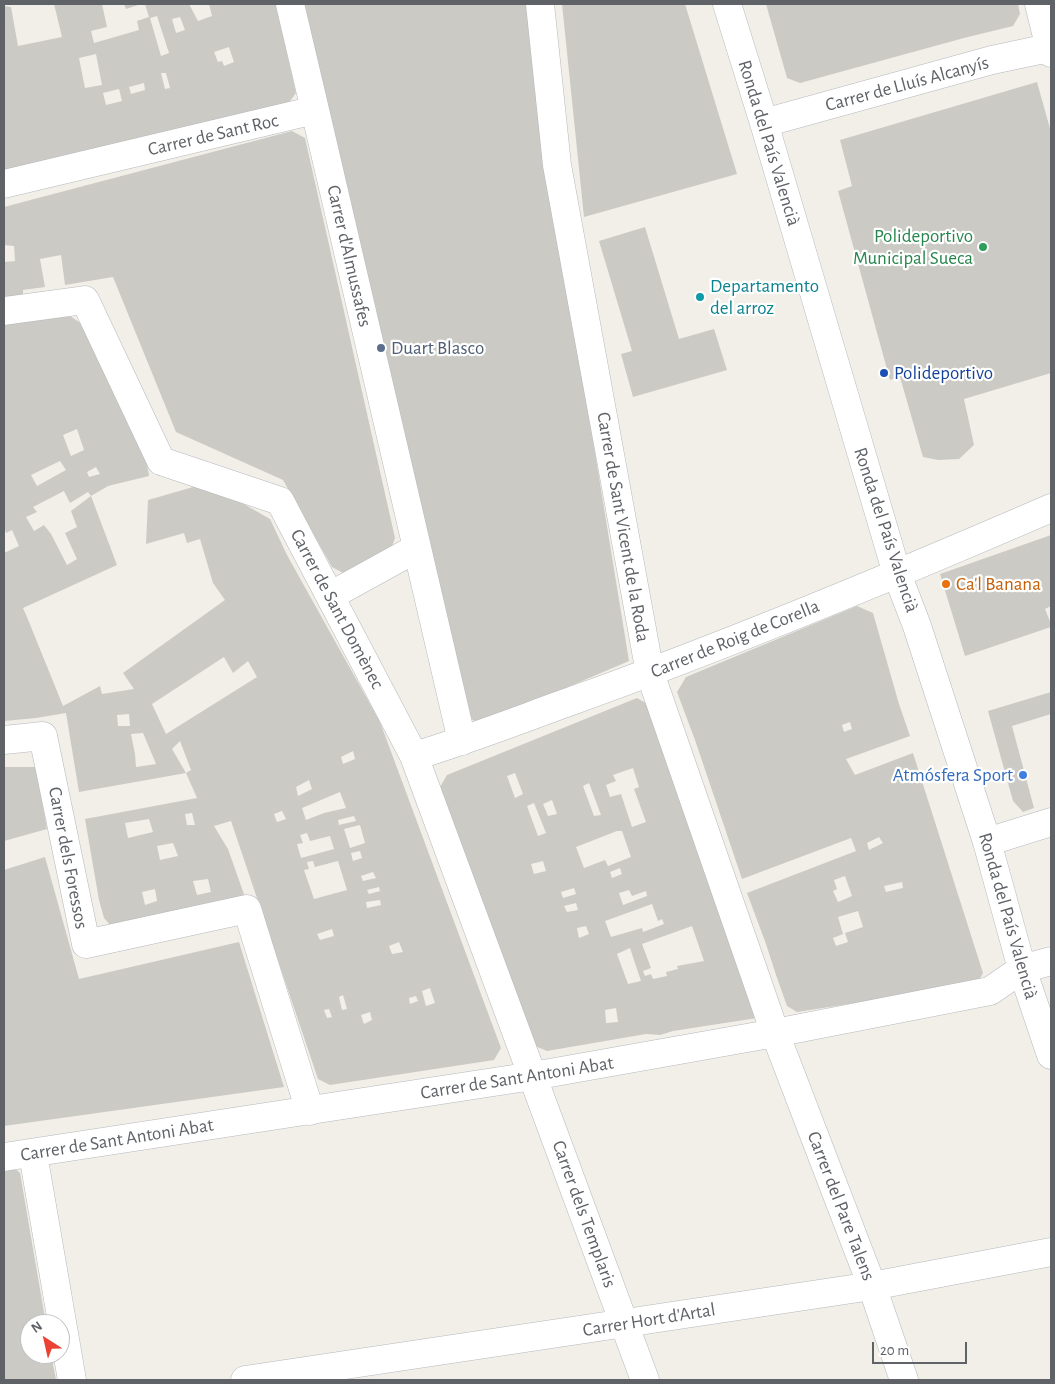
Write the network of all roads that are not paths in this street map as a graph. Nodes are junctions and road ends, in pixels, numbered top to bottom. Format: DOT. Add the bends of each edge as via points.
graph roads {
  1 [pos="290,4"];
  2 [pos="540,4"];
  3 [pos="727,4"];
  4 [pos="1039,4"];
  5 [pos="1051,52"];
  6 [pos="315,110"];
  7 [pos="764,123"];
  8 [pos="4,184"];
  9 [pos="4,311"];
  10 [pos="1051,508"];
  11 [pos="417,548"];
  12 [pos="897,574"];
  13 [pos="330,596"];
  14 [pos="650,673"];
  15 [pos="4,740"];
  16 [pos="462,741"];
  17 [pos="414,756"];
  18 [pos="1051,822"];
  19 [pos="988,842"];
  20 [pos="1051,961"];
  21 [pos="1022,969"];
  22 [pos="775,1033"];
  23 [pos="1051,1055"];
  24 [pos="533,1076"];
  25 [pos="310,1110"];
  26 [pos="33,1154"];
  27 [pos="4,1158"];
  28 [pos="1051,1252"];
  29 [pos="872,1286"];
  30 [pos="624,1323"];
  31 [pos="72,1380"];
  32 [pos="245,1380"];
  33 [pos="645,1380"];
  34 [pos="904,1380"];
  1 -- 6 [label="street"];
  2 -- 14 [label="street, Carrer de Sant Vicent de la Roda" via="557,165"];
  3 -- 7 [label="street, Ronda del País Valencià"];
  4 -- 5 [label="street"];
  5 -- 7 [label="street, Carrer de Lluís Alcanyís" via="1044,49 992,60"];
  6 -- 8 [label="street, Carrer de Sant Roc"];
  6 -- 11 [label="street, Carrer d'Almussafes"];
  7 -- 12 [label="street, Ronda del País Valencià"];
  9 -- 13 [label="street, Carrer de Sant Domènec" via="85,300 161,461 280,501"];
  10 -- 12 [label="street, Carrer de Roig de Corella"];
  11 -- 13 [label="street"];
  11 -- 16 [label="street, Carrer d'Almussafes"];
  12 -- 14 [label="street, Carrer de Roig de Corella"];
  12 -- 19 [label="street, Ronda del País Valencià"];
  13 -- 17 [label="street, Carrer de Sant Domènec"];
  14 -- 16 [label="street, Carrer de Roig de Corella"];
  14 -- 22 [label="street, Carrer de Sant Vicent de la Roda"];
  15 -- 25 [label="street, Carrer dels Foressos" via="43,736 86,944 247,909"];
  16 -- 17 [label="street, Carrer de Roig de Corella"];
  17 -- 24 [label="street, Carrer de Sant Domènec"];
  18 -- 19 [label="street"];
  19 -- 21 [label="street, Ronda del País Valencià"];
  20 -- 21 [label="street, Carrer de Sant Antoni Abat"];
  21 -- 22 [label="street, Carrer de Sant Antoni Abat" via="990,991"];
  21 -- 23 [label="street, Ronda del País Valencià"];
  22 -- 24 [label="street, Carrer de Sant Antoni Abat"];
  22 -- 29 [label="street, Carrer del Pare Talens"];
  24 -- 25 [label="street, Carrer de Sant Antoni Abat"];
  24 -- 30 [label="street, Carrer dels Templaris"];
  25 -- 26 [label="street, Carrer de Sant Antoni Abat"];
  26 -- 27 [label="street, Carrer de Sant Antoni Abat"];
  26 -- 31 [label="street"];
  28 -- 29 [label="street, Carrer Hort d'Artal"];
  29 -- 30 [label="street, Carrer Hort d'Artal"];
  29 -- 34 [label="street, Carrer del Pare Talens"];
  30 -- 32 [label="street, Carrer Hort d'Artal"];
  30 -- 33 [label="street, Carrer dels Templaris"];
}
